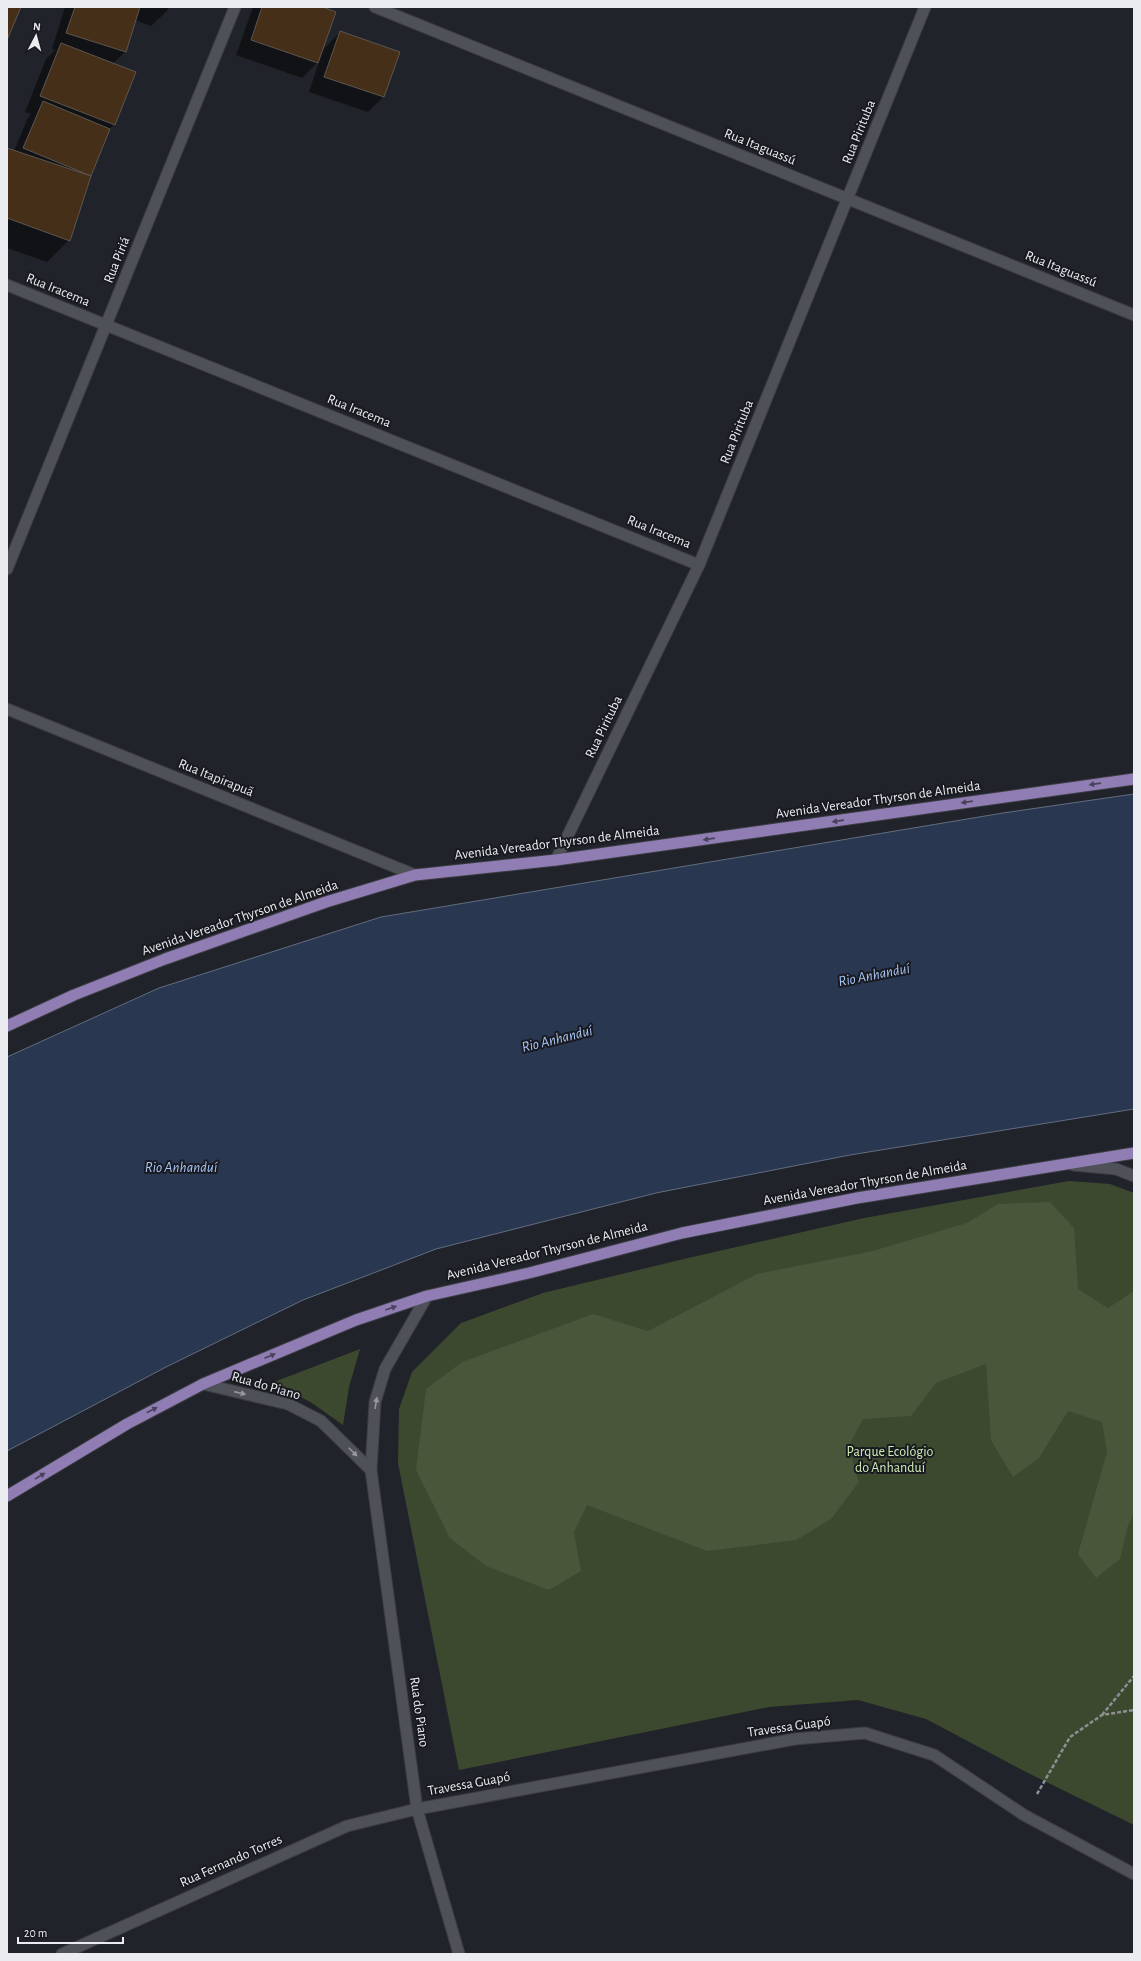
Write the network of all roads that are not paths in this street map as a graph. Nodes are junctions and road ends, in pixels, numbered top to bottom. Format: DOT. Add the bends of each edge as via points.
graph roads {
  1 [pos="235,7"];
  2 [pos="375,7"];
  3 [pos="925,7"];
  4 [pos="848,198"];
  5 [pos="7,285"];
  6 [pos="1134,315"];
  7 [pos="106,325"];
  8 [pos="699,565"];
  9 [pos="7,569"];
  10 [pos="7,709"];
  11 [pos="1134,779"];
  12 [pos="556,860"];
  13 [pos="415,876"];
  14 [pos="7,1026"];
  15 [pos="1134,1153"];
  16 [pos="1067,1164"];
  17 [pos="1134,1176"];
  18 [pos="427,1296"];
  19 [pos="202,1384"];
  20 [pos="371,1470"];
  21 [pos="7,1496"];
  22 [pos="417,1809"];
  23 [pos="1134,1874"];
  24 [pos="62,1954"];
  25 [pos="459,1954"];
  1 -- 7 [label="street, Rua Piriá"];
  2 -- 4 [label="street, Rua Itaguassú"];
  3 -- 4 [label="street, Rua Pirituba"];
  4 -- 6 [label="street, Rua Itaguassú"];
  4 -- 8 [label="street, Rua Pirituba"];
  5 -- 7 [label="street, Rua Iracema"];
  7 -- 8 [label="street, Rua Iracema"];
  7 -- 9 [label="street, Rua Piriá"];
  8 -- 12 [label="street, Rua Pirituba"];
  10 -- 13 [label="street, Rua Itapirapuã"];
  11 -- 12 [label="main road, Avenida Vereador Thyrson de Almeida, one-way"];
  12 -- 13 [label="main road, Avenida Vereador Thyrson de Almeida"];
  13 -- 14 [label="main road, Avenida Vereador Thyrson de Almeida" via="326,902 165,959 74,995"];
  15 -- 16 [label="main road, Avenida Vereador Thyrson de Almeida"];
  16 -- 17 [label="street" via="1116,1169"];
  16 -- 18 [label="main road, Avenida Vereador Thyrson de Almeida" via="857,1198 682,1233 529,1273"];
  19 -- 18 [label="main road, Avenida Vereador Thyrson de Almeida, one-way" via="356,1320"];
  20 -- 18 [label="street, Rua do Piano, one-way" via="375,1402 385,1369"];
  19 -- 20 [label="street, Rua do Piano, one-way" via="288,1404 321,1421"];
  21 -- 19 [label="main road, Avenida Vereador Thyrson de Almeida, one-way" via="126,1424"];
  20 -- 22 [label="street, Rua do Piano"];
  22 -- 23 [label="street, Travessa Guapó" via="795,1740 866,1733 934,1755 1024,1815"];
  22 -- 24 [label="street, Rua Fernando Torres" via="346,1826"];
  22 -- 25 [label="street, Rua do Piano"];
}
